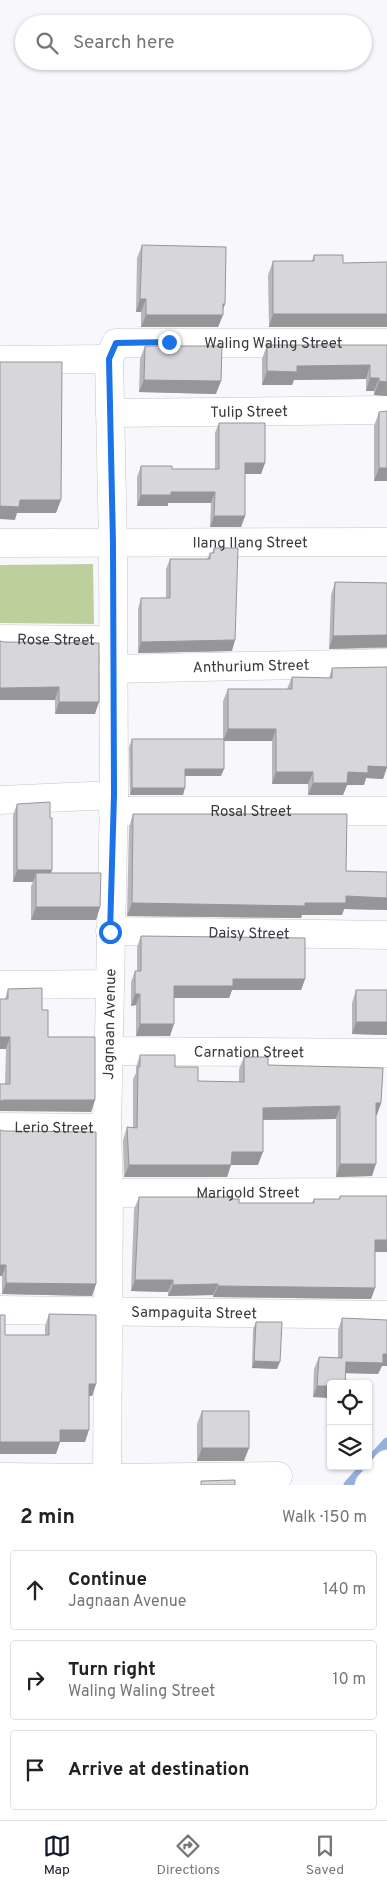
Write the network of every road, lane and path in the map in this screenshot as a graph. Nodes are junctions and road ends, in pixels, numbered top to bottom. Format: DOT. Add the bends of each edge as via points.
graph roads {
  1 [pos="387,343"];
  2 [pos="109,359"];
  3 [pos="0,360"];
  4 [pos="387,410"];
  5 [pos="110,413"];
  6 [pos="387,542"];
  7 [pos="0,543"];
  8 [pos="113,544"];
  9 [pos="0,639"];
  10 [pos="113,640"];
  11 [pos="387,663"];
  12 [pos="113,669"];
  13 [pos="0,800"];
  14 [pos="113,803"];
  15 [pos="387,810"];
  16 [pos="110,932"];
  17 [pos="387,935"];
  18 [pos="110,984"];
  19 [pos="0,986"];
  20 [pos="110,1051"];
  21 [pos="387,1053"];
  22 [pos="0,1127"];
  23 [pos="107,1128"];
  24 [pos="387,1192"];
  25 [pos="109,1193"];
  26 [pos="0,1310"];
  27 [pos="108,1312"];
  28 [pos="387,1315"];
  29 [pos="387,1464"];
  30 [pos="278,1476"];
  31 [pos="107,1478"];
  32 [pos="12,1480"];
  33 [pos="369,1485"];
  1 -- 2 [label="street, Waling Waling Street" via="116,343"];
  2 -- 3 [label="street"];
  2 -- 5 [label="street, Jagnaan Avenue"];
  4 -- 5 [label="street, Tulip Street"];
  5 -- 8 [label="street, Jagnaan Avenue"];
  6 -- 8 [label="street, Ilang Ilang Street"];
  7 -- 8 [label="street, Ilang Ilang Street"];
  8 -- 10 [label="street, Jagnaan Avenue"];
  9 -- 10 [label="street, Rose Street"];
  10 -- 12 [label="street, Jagnaan Avenue"];
  11 -- 12 [label="street, Anthurium Street"];
  12 -- 14 [label="street, Jagnaan Avenue"];
  13 -- 14 [label="street, Rosal Street"];
  14 -- 15 [label="street, Rosal Street"];
  14 -- 16 [label="street, Jagnaan Avenue"];
  16 -- 17 [label="street, Daisy Street"];
  16 -- 18 [label="street, Jagnaan Avenue"];
  18 -- 19 [label="street"];
  18 -- 20 [label="street, Jagnaan Avenue"];
  20 -- 21 [label="street, Carnation Street"];
  20 -- 23 [label="street, Jagnaan Avenue"];
  22 -- 23 [label="street, Lerio Street"];
  23 -- 25 [label="street, Jagnaan Avenue"];
  24 -- 25 [label="street, Marigold Street"];
  25 -- 27 [label="street, Jagnaan Avenue"];
  26 -- 27 [label="street, Sampaguita Street"];
  27 -- 28 [label="street, Sampaguita Street"];
  27 -- 31 [label="street, Jagnaan Avenue"];
  29 -- 33 [label="street"];
  30 -- 31 [label="street"];
  31 -- 32 [label="street"];
}
